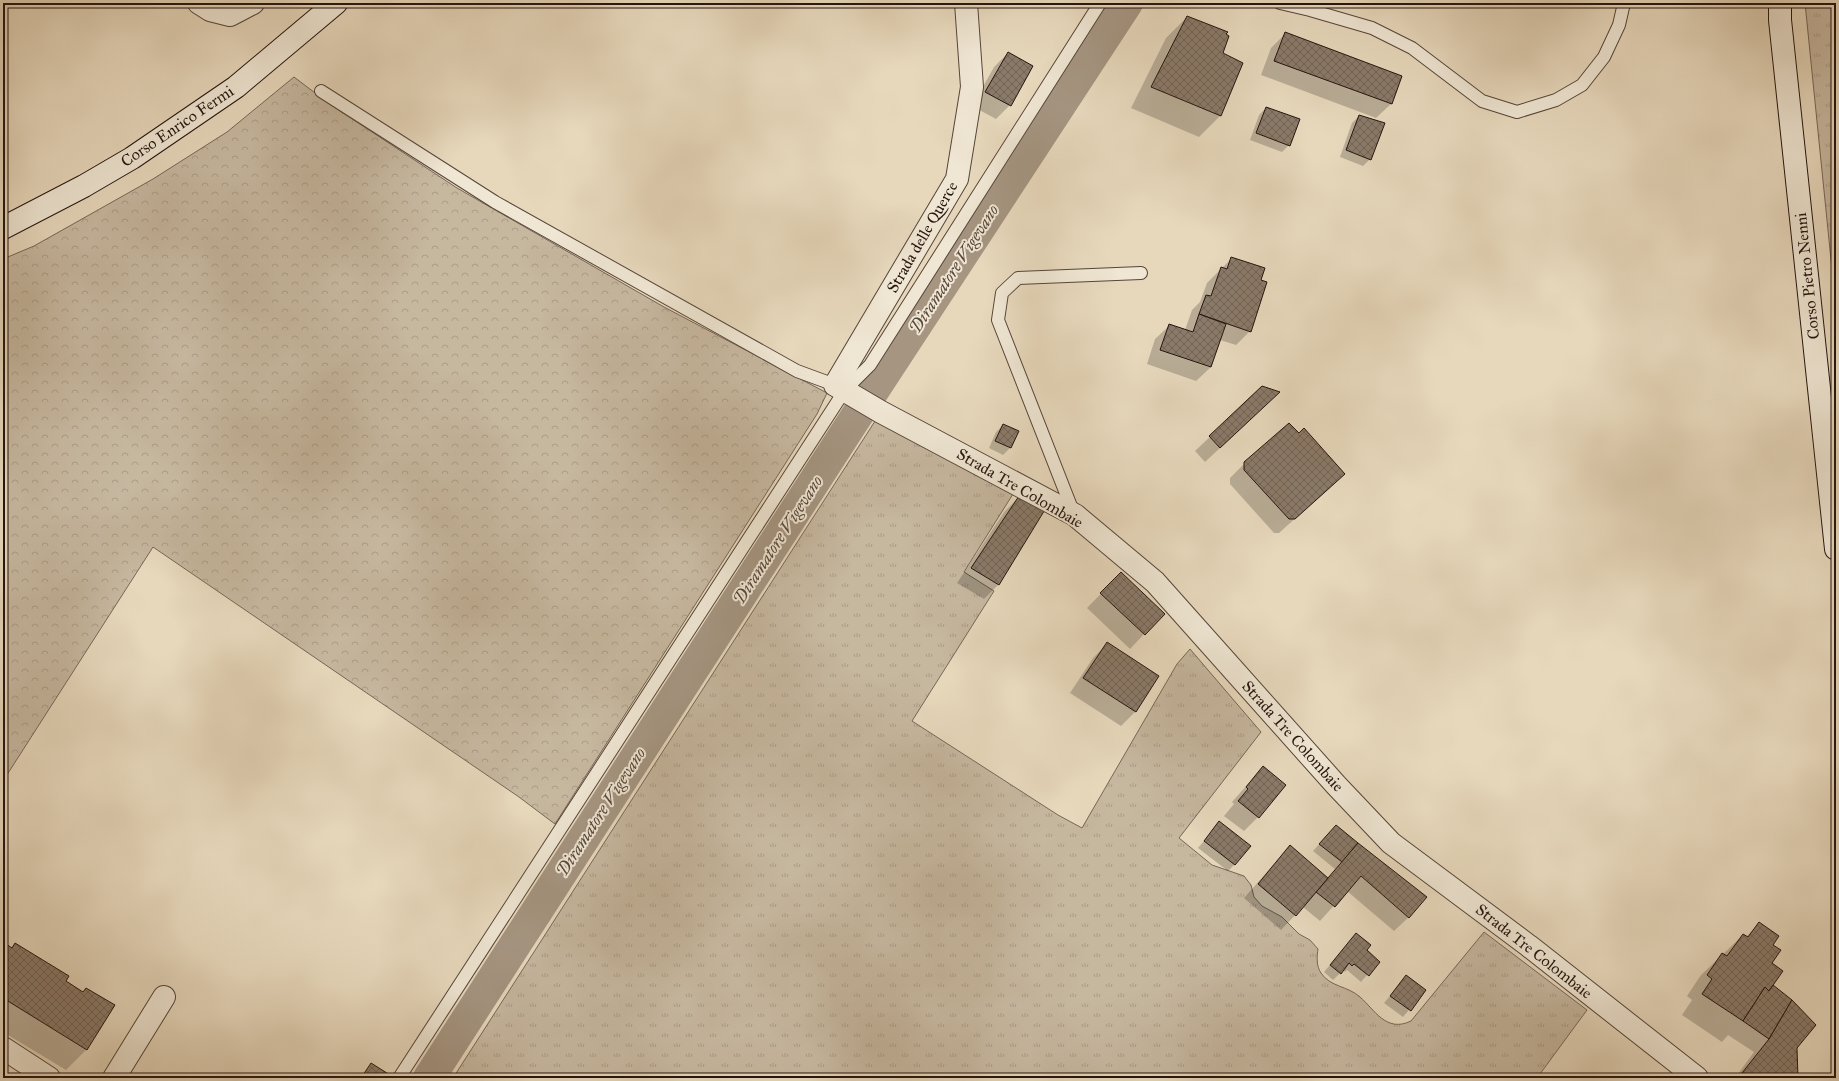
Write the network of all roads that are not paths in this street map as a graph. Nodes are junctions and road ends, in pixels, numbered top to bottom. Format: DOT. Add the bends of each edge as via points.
graph roads {
  1 [pos="199,3"];
  2 [pos="253,3"];
  3 [pos="336,3"];
  4 [pos="966,3"];
  5 [pos="1100,3"];
  6 [pos="1280,3"];
  7 [pos="1624,3"];
  8 [pos="1780,3"];
  9 [pos="321,91"];
  10 [pos="3,228"];
  11 [pos="1141,273"];
  12 [pos="844,390"];
  13 [pos="1074,515"];
  14 [pos="1836,549"];
  15 [pos="164,997"];
  16 [pos="3,1048"];
  17 [pos="49,1078"];
  18 [pos="114,1078"];
  19 [pos="400,1078"];
  20 [pos="1697,1078"];
  1 -- 2 [label="street" via="210,10 230,15"];
  3 -- 10 [label="street, Corso Enrico Fermi" via="236,87 132,158"];
  4 -- 12 [label="street, Strada delle Querce" via="972,87 957,179"];
  5 -- 12 [label="lane" via="870,365"];
  6 -- 7 [label="lane" via="1372,28 1412,48 1482,101 1517,112 1556,100 1582,85 1604,57 1619,25"];
  8 -- 14 [label="street, Corso Pietro Nenni"];
  9 -- 12 [label="lane" via="495,202 797,371"];
  11 -- 13 [label="lane" via="1018,278 1002,293 998,320"];
  12 -- 13 [label="street, Strada Tre Colombaie"];
  12 -- 19 [label="lane"];
  13 -- 20 [label="street, Strada Tre Colombaie" via="1155,582 1391,843 1529,946"];
  15 -- 18 [label="street"];
  16 -- 17 [label="street"];
}
